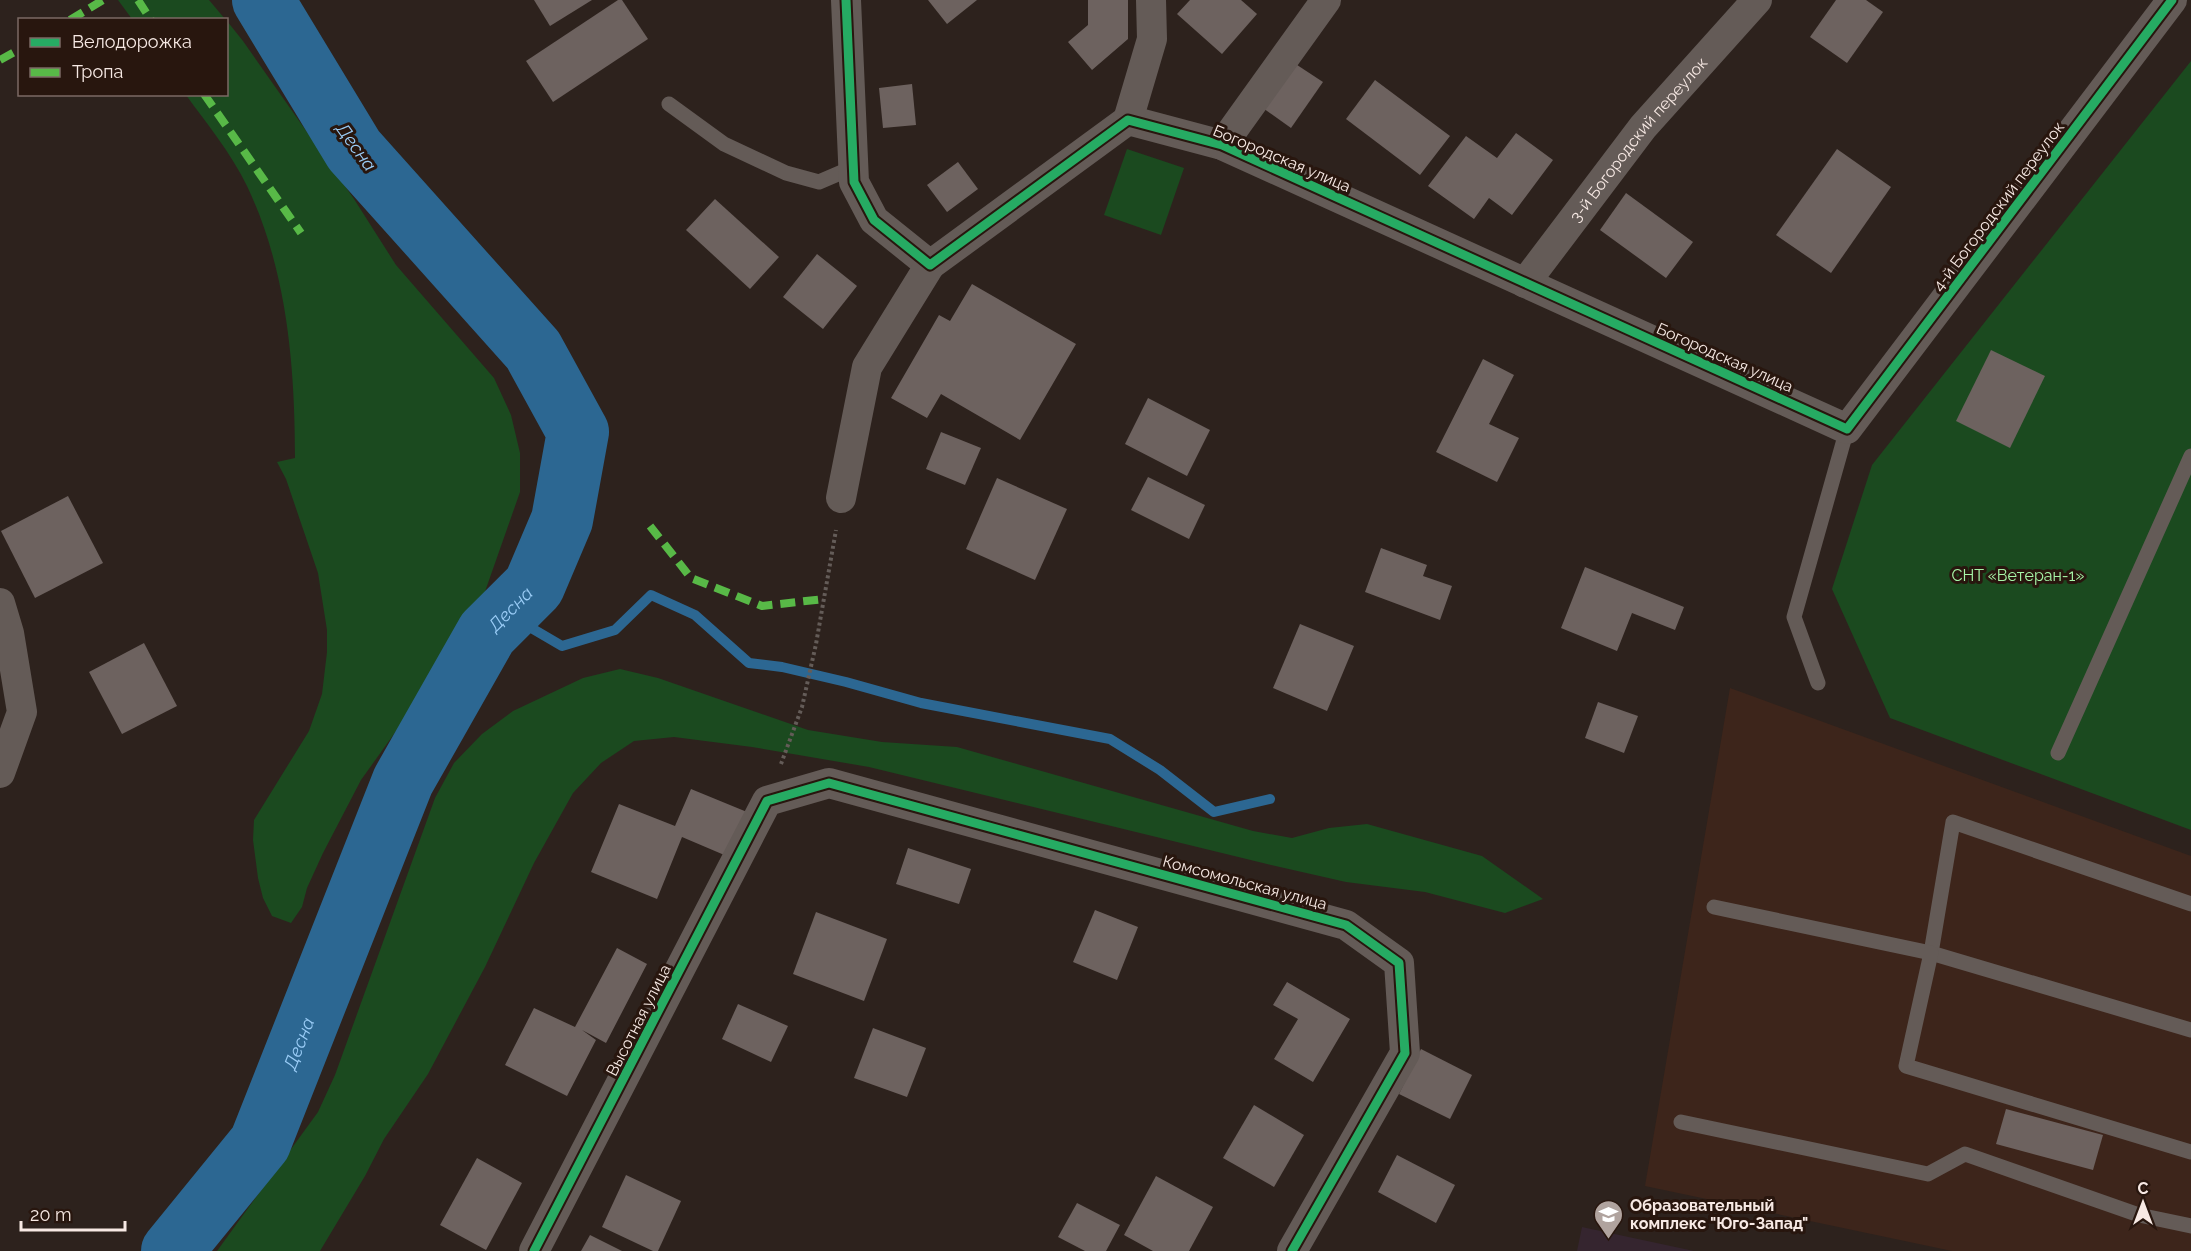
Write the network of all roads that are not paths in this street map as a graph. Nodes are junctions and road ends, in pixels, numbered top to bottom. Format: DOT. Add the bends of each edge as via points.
graph roads {
  1 [pos="846,0"];
  2 [pos="1151,0"];
  3 [pos="1326,0"];
  4 [pos="1757,0"];
  5 [pos="2172,0"];
  6 [pos="669,104"];
  7 [pos="1128,120"];
  8 [pos="1222,145"];
  9 [pos="854,167"];
  10 [pos="930,265"];
  11 [pos="1525,283"];
  12 [pos="1847,429"];
  13 [pos="2191,456"];
  14 [pos="841,498"];
  15 [pos="0,603"];
  16 [pos="1818,683"];
  17 [pos="2058,753"];
  18 [pos="0,773"];
  19 [pos="767,801"];
  20 [pos="2191,904"];
  21 [pos="1714,907"];
  22 [pos="1931,953"];
  23 [pos="2191,1030"];
  24 [pos="1681,1122"];
  25 [pos="2191,1152"];
  26 [pos="2191,1226"];
  27 [pos="534,1251"];
  28 [pos="1292,1251"];
  1 -- 9 [label="street"];
  2 -- 7 [label="street" via="1152,39"];
  3 -- 8 [label="street"];
  4 -- 11 [label="street, 3-й Богородский переулок" via="1643,127"];
  5 -- 12 [label="street, 4-й Богородский переулок"];
  6 -- 9 [label="lane" via="724,144 786,173 819,182"];
  7 -- 8 [label="street, Богородская улица"];
  7 -- 10 [label="street"];
  8 -- 11 [label="street, Богородская улица"];
  9 -- 10 [label="street" via="854,182 874,220"];
  10 -- 14 [label="street" via="867,367"];
  11 -- 12 [label="street, Богородская улица"];
  12 -- 16 [label="lane" via="1794,617"];
  13 -- 17 [label="lane"];
  15 -- 18 [label="street" via="22,712"];
  19 -- 27 [label="street, Высотная улица"];
  19 -- 28 [label="street, Комсомольская улица" via="829,783 1346,925 1399,963 1405,1053"];
  20 -- 22 [label="lane" via="1953,822"];
  21 -- 22 [label="lane"];
  22 -- 23 [label="lane"];
  22 -- 25 [label="lane" via="1906,1066"];
  24 -- 26 [label="lane" via="1928,1174 1965,1154 2139,1215"];
}
